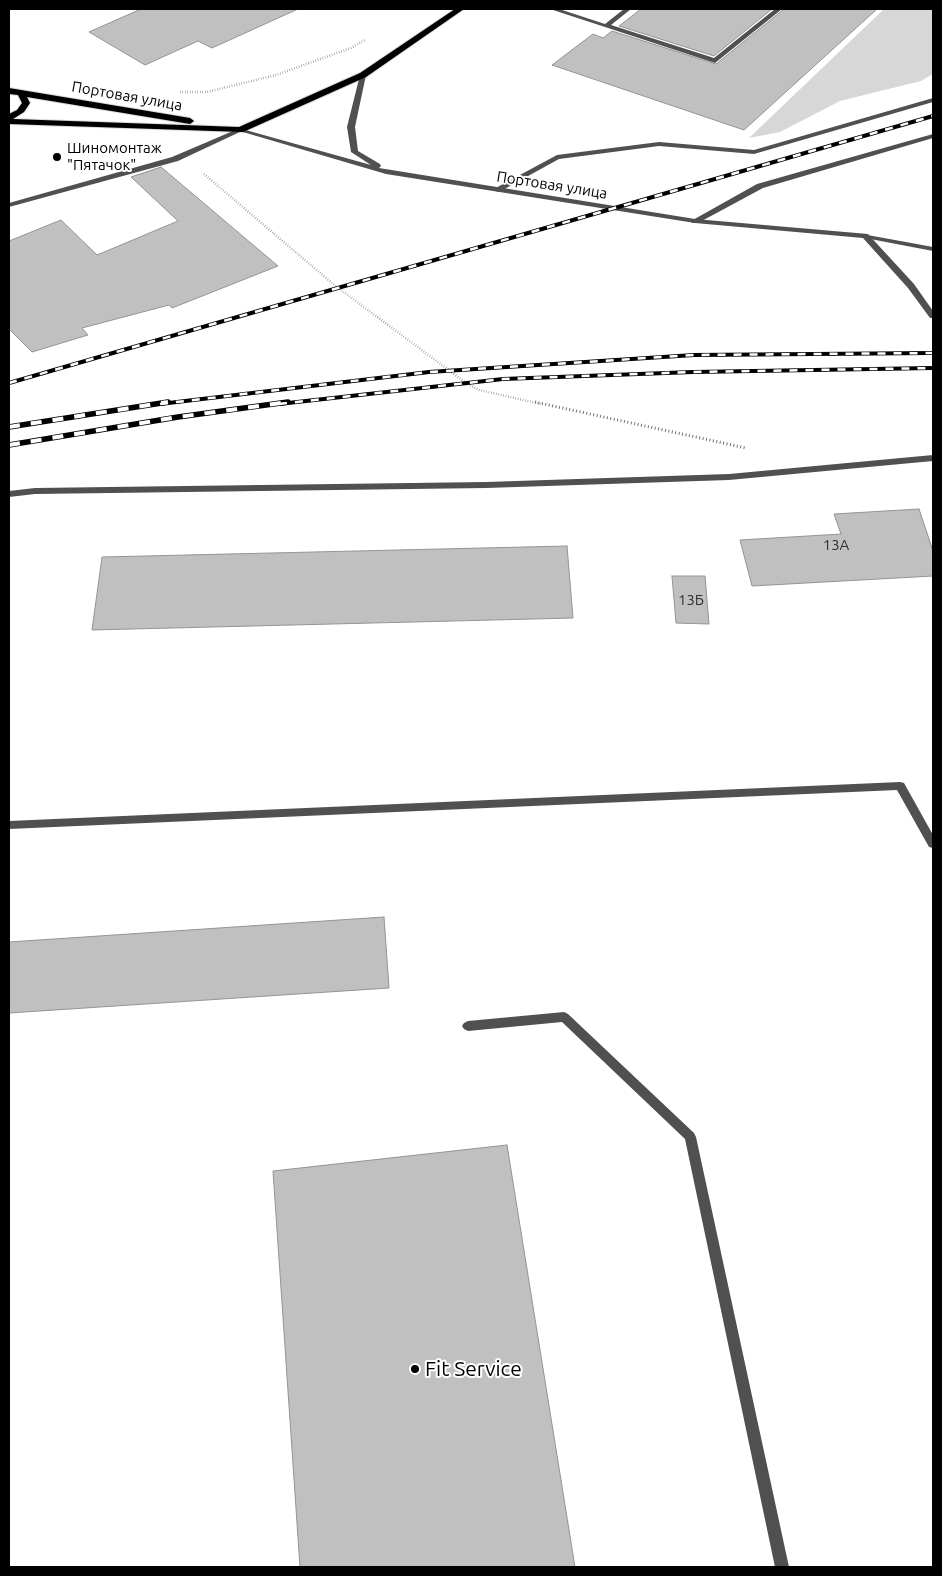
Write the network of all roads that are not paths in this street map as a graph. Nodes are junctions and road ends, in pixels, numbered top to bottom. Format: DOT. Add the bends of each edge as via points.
graph roads {
  1 [pos="460,9"];
  2 [pos="553,9"];
  3 [pos="628,9"];
  4 [pos="779,9"];
  5 [pos="606,26"];
  6 [pos="363,75"];
  7 [pos="9,91"];
  8 [pos="21,92"];
  9 [pos="933,100"];
  10 [pos="9,117"];
  11 [pos="9,121"];
  12 [pos="240,130"];
  13 [pos="933,136"];
  14 [pos="386,172"];
  15 [pos="496,190"];
  16 [pos="9,205"];
  17 [pos="695,221"];
  18 [pos="865,236"];
  19 [pos="933,249"];
  20 [pos="933,316"];
  21 [pos="933,458"];
  22 [pos="9,494"];
  23 [pos="9,825"];
  24 [pos="933,844"];
  25 [pos="468,1026"];
  26 [pos="782,1567"];
  1 -- 6 [label="main road"];
  2 -- 5 [label="street"];
  3 -- 5 [label="street"];
  4 -- 5 [label="street" via="715,61"];
  6 -- 12 [label="main road"];
  6 -- 14 [label="street" via="351,127 355,152"];
  7 -- 8 [label="main road, Портовая улица"];
  8 -- 10 [label="main road" via="26,103 20,112"];
  8 -- 12 [label="main road, Портовая улица"];
  9 -- 15 [label="street" via="754,152 659,144 557,157"];
  11 -- 12 [label="main road, Портовая улица"];
  12 -- 14 [label="street, Портовая улица"];
  12 -- 16 [label="street" via="175,159"];
  13 -- 17 [label="street" via="760,186"];
  14 -- 15 [label="street, Портовая улица"];
  15 -- 17 [label="street, Портовая улица"];
  17 -- 18 [label="street, Портовая улица"];
  18 -- 19 [label="street, Портовая улица"];
  18 -- 20 [label="street" via="911,286"];
  21 -- 22 [label="street" via="730,477"];
  23 -- 24 [label="street" via="900,786"];
  25 -- 26 [label="street" via="564,1017 690,1137"];
}
